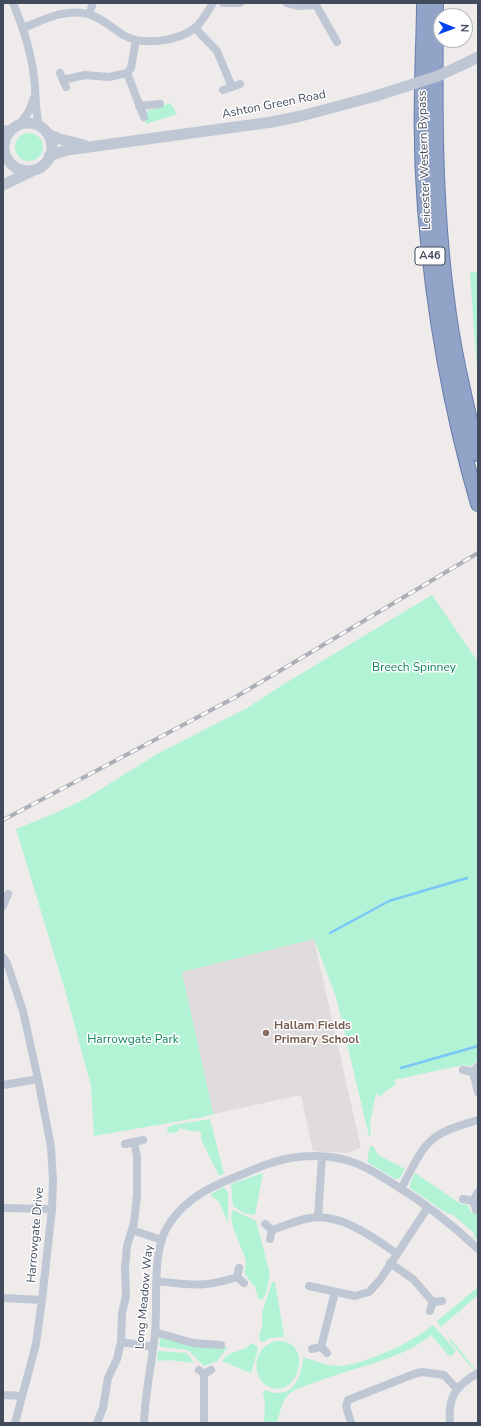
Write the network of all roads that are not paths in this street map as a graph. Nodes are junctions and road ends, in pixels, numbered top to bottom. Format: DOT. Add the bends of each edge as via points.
graph roads {
  1 [pos="13,3"];
  2 [pos="93,3"];
  3 [pos="213,3"];
  4 [pos="223,3"];
  5 [pos="240,3"];
  6 [pos="287,3"];
  7 [pos="424,3"];
  8 [pos="436,3"];
  9 [pos="317,4"];
  10 [pos="89,14"];
  11 [pos="23,28"];
  12 [pos="195,28"];
  13 [pos="136,40"];
  14 [pos="337,42"];
  15 [pos="478,57"];
  16 [pos="127,73"];
  17 [pos="63,80"];
  18 [pos="232,87"];
  19 [pos="35,96"];
  20 [pos="160,104"];
  21 [pos="140,106"];
  22 [pos="144,117"];
  23 [pos="20,124"];
  24 [pos="39,126"];
  25 [pos="7,129"];
  26 [pos="48,134"];
  27 [pos="3,144"];
  28 [pos="92,146"];
  29 [pos="50,156"];
  30 [pos="4,161"];
  31 [pos="33,171"];
  32 [pos="3,185"];
  33 [pos="478,454"];
  34 [pos="478,504"];
  35 [pos="8,893"];
  36 [pos="3,906"];
  37 [pos="3,957"];
  38 [pos="475,1069"];
  39 [pos="463,1070"];
  40 [pos="38,1079"];
  41 [pos="3,1085"];
  42 [pos="478,1092"];
  43 [pos="478,1120"];
  44 [pos="125,1144"];
  45 [pos="322,1157"];
  46 [pos="401,1189"];
  47 [pos="478,1192"];
  48 [pos="463,1199"];
  49 [pos="473,1201"];
  50 [pos="428,1207"];
  51 [pos="3,1208"];
  52 [pos="52,1210"];
  53 [pos="476,1210"];
  54 [pos="318,1217"];
  55 [pos="265,1224"];
  56 [pos="132,1230"];
  57 [pos="272,1230"];
  58 [pos="270,1239"];
  59 [pos="162,1240"];
  60 [pos="478,1249"];
  61 [pos="396,1253"];
  62 [pos="390,1263"];
  63 [pos="239,1268"];
  64 [pos="237,1277"];
  65 [pos="156,1281"];
  66 [pos="244,1283"];
  67 [pos="309,1286"];
  68 [pos="335,1292"];
  69 [pos="3,1298"];
  70 [pos="42,1300"];
  71 [pos="442,1301"];
  72 [pos="433,1302"];
  73 [pos="430,1311"];
  74 [pos="155,1332"];
  75 [pos="121,1342"];
  76 [pos="222,1344"];
  77 [pos="153,1347"];
  78 [pos="321,1347"];
  79 [pos="312,1349"];
  80 [pos="327,1353"];
  81 [pos="205,1371"];
  82 [pos="478,1373"];
  83 [pos="457,1389"];
  84 [pos="3,1395"];
  85 [pos="22,1396"];
  86 [pos="15,1423"];
  87 [pos="97,1423"];
  88 [pos="144,1423"];
  89 [pos="204,1423"];
  90 [pos="351,1423"];
  91 [pos="450,1423"];
  1 -- 11 [label="street"];
  2 -- 10 [label="street"];
  3 -- 12 [label="street"];
  4 -- 5 [label="street"];
  6 -- 9 [label="street" via="299,6"];
  7 -- 34 [label="highway, Leicester Western Bypass / A46" via="422,96 428,240 448,381"];
  8 -- 33 [label="highway, Leicester Western Bypass / A46" via="435,108 440,229 447,300"];
  9 -- 14 [label="street"];
  10 -- 11 [label="street" via="70,12"];
  10 -- 13 [label="street"];
  11 -- 19 [label="street" via="34,77"];
  12 -- 13 [label="street" via="167,39"];
  12 -- 18 [label="street" via="217,51"];
  13 -- 16 [label="street" via="131,68"];
  15 -- 28 [label="street, Ashton Green Road, bridge" via="438,76 301,116"];
  16 -- 17 [label="street" via="109,77 85,75"];
  16 -- 21 [label="street"];
  19 -- 23 [label="street"];
  19 -- 24 [label="street"];
  20 -- 21 [label="street"];
  21 -- 22 [label="street"];
  23 -- 24 [label="street" via="27,122"];
  23 -- 25 [label="street"];
  24 -- 26 [label="street, Ashton Green Road"];
  25 -- 27 [label="street"];
  26 -- 28 [label="street, Ashton Green Road"];
  26 -- 29 [label="street" via="52,147"];
  27 -- 30 [label="street"];
  28 -- 29 [label="street, Ashton Green Road"];
  29 -- 31 [label="street, Ashton Green Road" via="43,165"];
  30 -- 31 [label="street" via="19,170"];
  31 -- 32 [label="street, Ashton Green Road"];
  35 -- 36 [label="street"];
  37 -- 40 [label="street, Harrowgate Drive" via="23,1011"];
  38 -- 39 [label="street"];
  38 -- 42 [label="street"];
  40 -- 41 [label="street"];
  40 -- 52 [label="street, Harrowgate Drive" via="51,1148"];
  43 -- 46 [label="street" via="443,1131 430,1139 420,1152"];
  44 -- 56 [label="street" via="139,1141 137,1192"];
  45 -- 46 [label="street, Long Meadow Way" via="352,1162"];
  45 -- 54 [label="street"];
  45 -- 59 [label="street, Long Meadow Way" via="286,1158 205,1190 189,1202 170,1224"];
  46 -- 50 [label="street, Long Meadow Way"];
  47 -- 49 [label="street"];
  48 -- 49 [label="street"];
  49 -- 53 [label="street"];
  50 -- 60 [label="street, Long Meadow Way"];
  50 -- 61 [label="street"];
  51 -- 52 [label="street"];
  52 -- 70 [label="street, Harrowgate Drive"];
  54 -- 57 [label="street"];
  54 -- 61 [label="street" via="343,1222"];
  55 -- 57 [label="street"];
  56 -- 59 [label="street"];
  56 -- 75 [label="street" via="127,1246 126,1296 122,1313"];
  57 -- 58 [label="street"];
  59 -- 65 [label="street, Long Meadow Way"];
  61 -- 62 [label="street"];
  62 -- 68 [label="street" via="369,1292 355,1296"];
  62 -- 72 [label="street" via="413,1279"];
  63 -- 64 [label="street"];
  64 -- 65 [label="street" via="202,1286"];
  64 -- 66 [label="street"];
  65 -- 74 [label="street, Long Meadow Way"];
  67 -- 68 [label="street"];
  68 -- 78 [label="street"];
  69 -- 70 [label="street"];
  70 -- 85 [label="street, Harrowgate Drive" via="36,1344"];
  71 -- 72 [label="street"];
  72 -- 73 [label="street"];
  74 -- 76 [label="street" via="193,1343"];
  74 -- 77 [label="street, Long Meadow Way"];
  75 -- 77 [label="street"];
  75 -- 87 [label="street" via="117,1359 108,1378 103,1408"];
  77 -- 88 [label="street, Long Meadow Way"];
  78 -- 79 [label="street"];
  78 -- 80 [label="street"];
  81 -- 89 [label="street"];
  82 -- 83 [label="street"];
  83 -- 90 [label="street" via="441,1374 414,1374 348,1400 346,1406"];
  83 -- 91 [label="street" via="453,1393 449,1407"];
  84 -- 85 [label="street"];
  85 -- 86 [label="street, Harrowgate Drive"];
}
